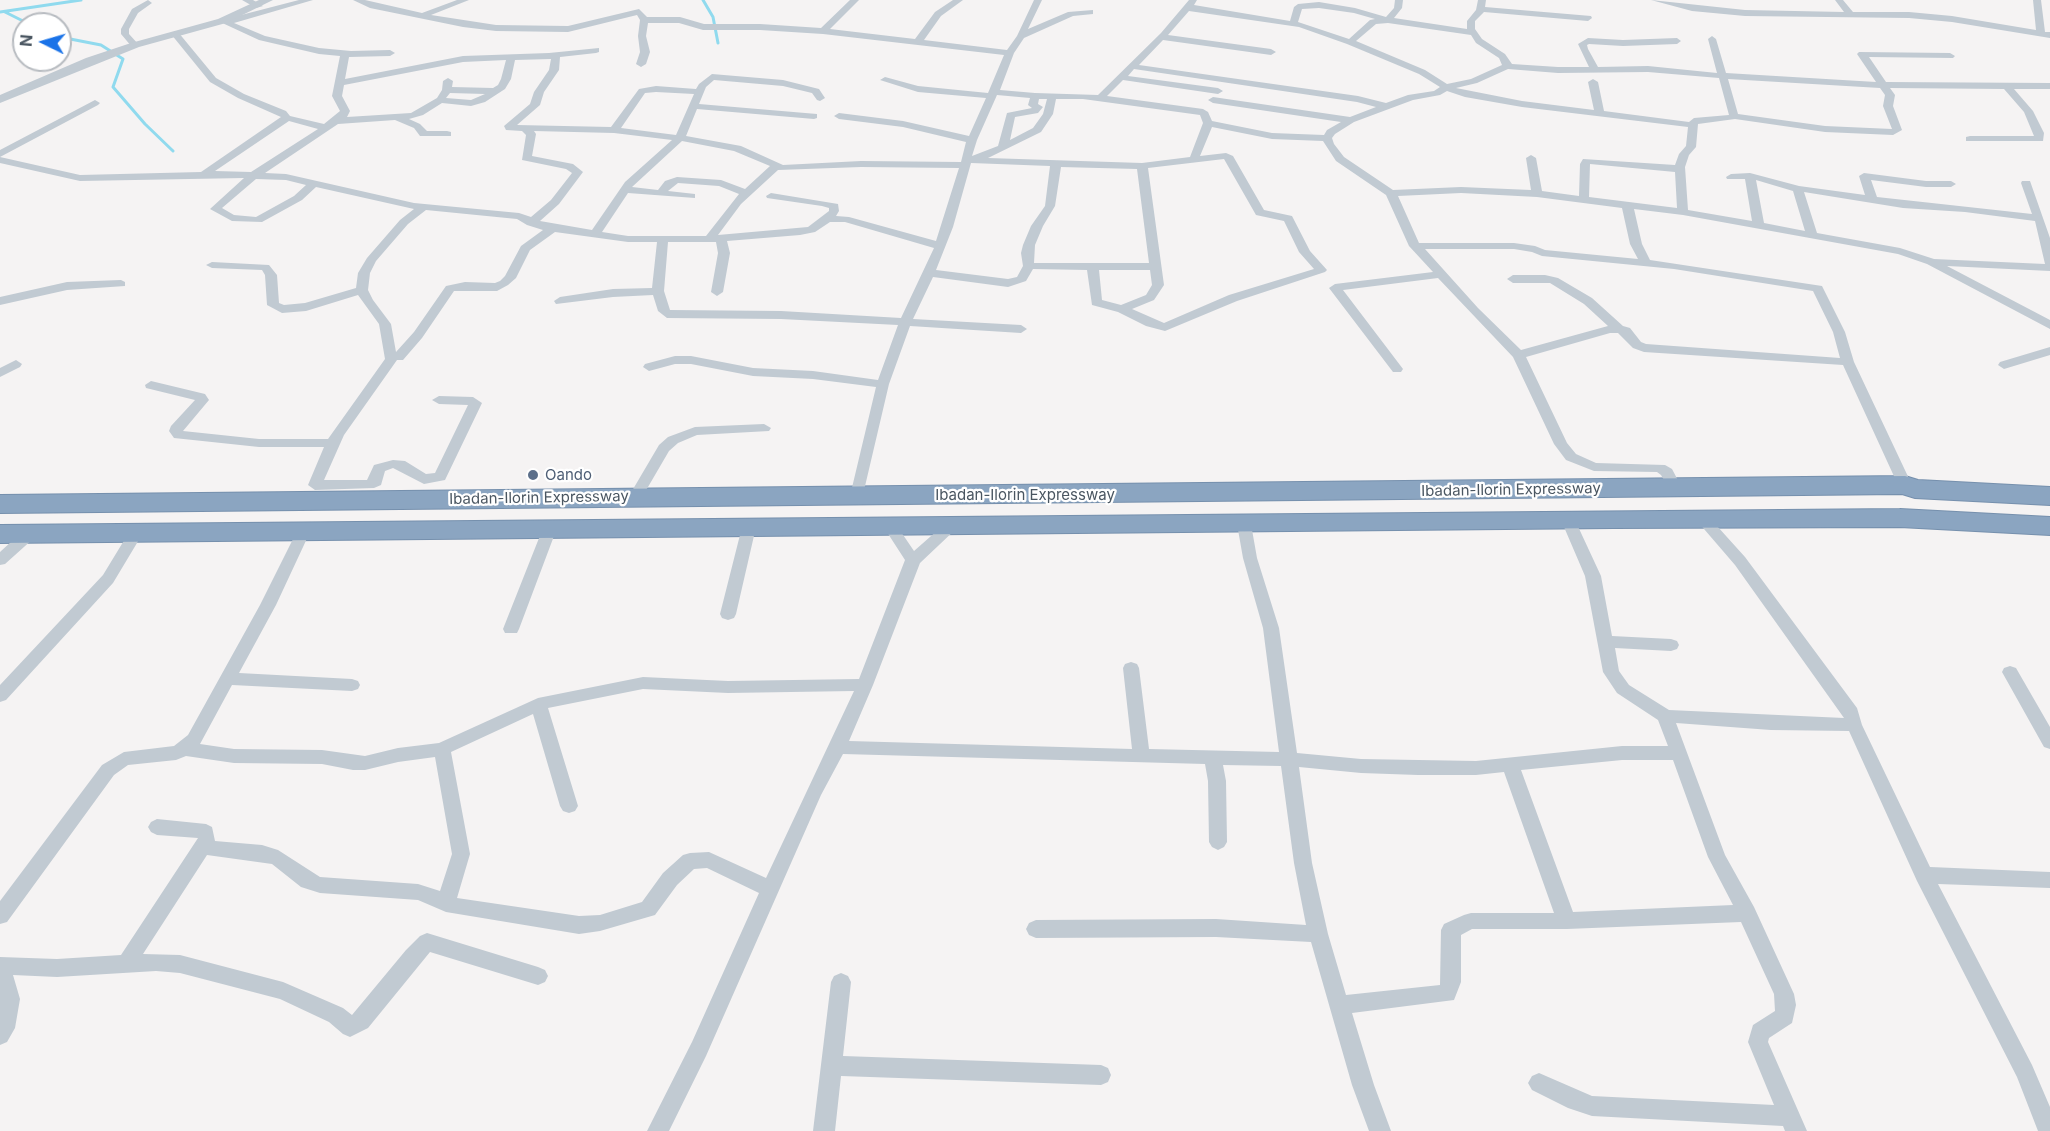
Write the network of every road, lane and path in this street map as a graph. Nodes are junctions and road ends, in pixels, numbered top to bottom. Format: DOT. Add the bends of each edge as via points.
graph roads {
  1 [pos="246,0"];
  2 [pos="309,0"];
  3 [pos="357,0"];
  4 [pos="465,0"];
  5 [pos="855,0"];
  6 [pos="959,0"];
  7 [pos="1038,0"];
  8 [pos="1194,0"];
  9 [pos="1399,0"];
  10 [pos="1655,0"];
  11 [pos="1756,0"];
  12 [pos="1839,0"];
  13 [pos="2037,0"];
  14 [pos="148,3"];
  15 [pos="263,3"];
  16 [pos="1481,5"];
  17 [pos="1186,8"];
  18 [pos="1090,12"];
  19 [pos="426,14"];
  20 [pos="1762,14"];
  21 [pos="1852,16"];
  22 [pos="1588,18"];
  23 [pos="645,20"];
  24 [pos="1387,20"];
  25 [pos="225,22"];
  26 [pos="1293,24"];
  27 [pos="823,31"];
  28 [pos="1473,33"];
  29 [pos="175,34"];
  30 [pos="2046,35"];
  31 [pos="1020,36"];
  32 [pos="560,37"];
  33 [pos="1161,37"];
  34 [pos="1712,39"];
  35 [pos="1677,41"];
  36 [pos="1350,42"];
  37 [pos="917,43"];
  38 [pos="135,45"];
  39 [pos="596,50"];
  40 [pos="1271,52"];
  41 [pos="390,53"];
  42 [pos="1009,53"];
  43 [pos="345,54"];
  44 [pos="546,55"];
  45 [pos="1950,56"];
  46 [pos="511,57"];
  47 [pos="640,64"];
  48 [pos="1130,66"];
  49 [pos="1507,66"];
  50 [pos="1595,69"];
  51 [pos="1724,76"];
  52 [pos="1119,77"];
  53 [pos="1224,79"];
  54 [pos="885,80"];
  55 [pos="1593,82"];
  56 [pos="339,83"];
  57 [pos="1883,85"];
  58 [pos="2050,86"];
  59 [pos="1446,87"];
  60 [pos="2008,87"];
  61 [pos="495,91"];
  62 [pos="699,92"];
  63 [pos="991,94"];
  64 [pos="1035,96"];
  65 [pos="1052,96"];
  66 [pos="1215,96"];
  67 [pos="820,98"];
  68 [pos="1100,98"];
  69 [pos="0,99"];
  70 [pos="440,100"];
  71 [pos="95,104"];
  72 [pos="692,106"];
  73 [pos="1388,107"];
  74 [pos="1203,112"];
  75 [pos="1600,113"];
  76 [pos="814,116"];
  77 [pos="839,116"];
  78 [pos="1734,116"];
  79 [pos="395,117"];
  80 [pos="287,118"];
  81 [pos="1351,120"];
  82 [pos="338,121"];
  83 [pos="1208,123"];
  84 [pos="1693,125"];
  85 [pos="2036,125"];
  86 [pos="2050,127"];
  87 [pos="327,128"];
  88 [pos="526,130"];
  89 [pos="614,130"];
  90 [pos="447,134"];
  91 [pos="680,138"];
  92 [pos="1328,138"];
  93 [pos="1970,139"];
  94 [pos="972,140"];
  95 [pos="1002,148"];
  96 [pos="0,154"];
  97 [pos="1531,158"];
  98 [pos="1194,159"];
  99 [pos="0,160"];
  100 [pos="968,162"];
  101 [pos="1056,164"];
  102 [pos="776,166"];
  103 [pos="1142,166"];
  104 [pos="1680,169"];
  105 [pos="255,174"];
  106 [pos="203,175"];
  107 [pos="1750,176"];
  108 [pos="1731,177"];
  109 [pos="314,183"];
  110 [pos="2026,183"];
  111 [pos="1951,184"];
  112 [pos="1798,189"];
  113 [pos="625,190"];
  114 [pos="746,193"];
  115 [pos="1391,193"];
  116 [pos="660,194"];
  117 [pos="1537,194"];
  118 [pos="691,196"];
  119 [pos="771,196"];
  120 [pos="1872,199"];
  121 [pos="1584,200"];
  122 [pos="1627,204"];
  123 [pos="423,207"];
  124 [pos="1683,212"];
  125 [pos="2042,216"];
  126 [pos="824,219"];
  127 [pos="531,223"];
  128 [pos="1759,227"];
  129 [pos="552,229"];
  130 [pos="1812,234"];
  131 [pos="594,235"];
  132 [pos="715,239"];
  133 [pos="663,240"];
  134 [pos="940,246"];
  135 [pos="1415,246"];
  136 [pos="1931,262"];
  137 [pos="2050,263"];
  138 [pos="212,265"];
  139 [pos="1647,265"];
  140 [pos="1029,266"];
  141 [pos="1156,267"];
  142 [pos="1093,268"];
  143 [pos="2050,268"];
  144 [pos="1321,270"];
  145 [pos="928,273"];
  146 [pos="1442,274"];
  147 [pos="1513,279"];
  148 [pos="121,284"];
  149 [pos="1335,288"];
  150 [pos="362,290"];
  151 [pos="658,291"];
  152 [pos="717,292"];
  153 [pos="0,301"];
  154 [pos="560,301"];
  155 [pos="1122,309"];
  156 [pos="905,322"];
  157 [pos="2050,325"];
  158 [pos="1021,329"];
  159 [pos="1619,329"];
  160 [pos="2050,351"];
  161 [pos="1519,355"];
  162 [pos="399,357"];
  163 [pos="1848,362"];
  164 [pos="16,364"];
  165 [pos="2004,365"];
  166 [pos="649,367"];
  167 [pos="1396,369"];
  168 [pos="0,373"];
  169 [pos="883,384"];
  170 [pos="151,385"];
  171 [pos="439,400"];
  172 [pos="764,428"];
  173 [pos="332,443"];
  174 [pos="1905,485"];
  175 [pos="1675,488"];
  176 [pos="636,496"];
  177 [pos="857,496"];
  178 [pos="2050,496"];
  179 [pos="0,504"];
  180 [pos="1703,519"];
  181 [pos="1568,520"];
  182 [pos="1244,524"];
  183 [pos="952,525"];
  184 [pos="890,526"];
  185 [pos="2050,526"];
  186 [pos="749,527"];
  187 [pos="550,528"];
  188 [pos="303,532"];
  189 [pos="136,533"];
  190 [pos="0,534"];
  191 [pos="29,534"];
  192 [pos="0,560"];
  193 [pos="913,560"];
  194 [pos="728,614"];
  195 [pos="511,629"];
  196 [pos="1606,642"];
  197 [pos="1671,645"];
  198 [pos="1131,668"];
  199 [pos="2010,672"];
  200 [pos="227,680"];
  201 [pos="352,685"];
  202 [pos="865,685"];
  203 [pos="0,696"];
  204 [pos="538,704"];
  205 [pos="1665,716"];
  206 [pos="1854,725"];
  207 [pos="2050,742"];
  208 [pos="838,747"];
  209 [pos="185,749"];
  210 [pos="441,749"];
  211 [pos="1678,753"];
  212 [pos="1141,756"];
  213 [pos="1213,759"];
  214 [pos="1290,759"];
  215 [pos="1510,765"];
  216 [pos="568,806"];
  217 [pos="157,827"];
  218 [pos="1218,842"];
  219 [pos="203,847"];
  220 [pos="1924,875"];
  221 [pos="2050,880"];
  222 [pos="770,889"];
  223 [pos="446,904"];
  224 [pos="1748,913"];
  225 [pos="0,916"];
  226 [pos="1566,921"];
  227 [pos="1036,929"];
  228 [pos="1318,934"];
  229 [pos="126,964"];
  230 [pos="1,966"];
  231 [pos="538,976"];
  232 [pos="841,982"];
  233 [pos="1340,1005"];
  234 [pos="0,1035"];
  235 [pos="831,1066"];
  236 [pos="1101,1075"];
  237 [pos="1539,1083"];
  238 [pos="1793,1124"];
  239 [pos="658,1131"];
  240 [pos="824,1131"];
  241 [pos="1380,1131"];
  242 [pos="2049,1131"];
  1 -- 15 [label="street"];
  2 -- 25 [label="street"];
  3 -- 19 [label="street"];
  4 -- 19 [label="street"];
  5 -- 27 [label="street"];
  6 -- 37 [label="street" via="938,14"];
  7 -- 31 [label="street"];
  8 -- 17 [label="street"];
  9 -- 24 [label="street" via="1398,8"];
  10 -- 20 [label="street" via="1705,10"];
  11 -- 20 [label="street"];
  12 -- 21 [label="street"];
  13 -- 30 [label="street"];
  14 -- 38 [label="street" via="135,11 125,29"];
  15 -- 25 [label="street"];
  16 -- 22 [label="street"];
  16 -- 28 [label="street" via="1471,21"];
  17 -- 26 [label="street"];
  17 -- 33 [label="street"];
  18 -- 31 [label="street" via="1071,14"];
  19 -- 32 [label="street" via="481,27"];
  20 -- 21 [label="street"];
  21 -- 30 [label="street" via="1953,19"];
  23 -- 27 [label="street" via="692,22 703,27"];
  23 -- 32 [label="street" via="641,12 635,12"];
  23 -- 47 [label="street" via="645,52"];
  24 -- 26 [label="street" via="1319,5 1298,7"];
  24 -- 28 [label="street"];
  24 -- 36 [label="street" via="1373,22"];
  25 -- 29 [label="street"];
  25 -- 43 [label="street" via="262,38"];
  26 -- 36 [label="street"];
  27 -- 37 [label="street"];
  28 -- 49 [label="street" via="1502,56"];
  29 -- 38 [label="street"];
  29 -- 80 [label="street" via="213,80"];
  31 -- 42 [label="street"];
  32 -- 44 [label="street"];
  33 -- 40 [label="street"];
  33 -- 48 [label="street"];
  34 -- 51 [label="street"];
  35 -- 50 [label="street" via="1588,41 1582,44 1583,49"];
  36 -- 59 [label="street" via="1422,72"];
  37 -- 42 [label="street"];
  38 -- 69 [label="street"];
  39 -- 44 [label="street"];
  41 -- 43 [label="street"];
  42 -- 63 [label="street"];
  43 -- 56 [label="street"];
  44 -- 46 [label="street"];
  44 -- 88 [label="street" via="556,58 554,70 535,105 509,126"];
  45 -- 57 [label="street" via="1862,54"];
  46 -- 56 [label="street" via="463,59"];
  46 -- 61 [label="street" via="502,87"];
  48 -- 52 [label="street"];
  48 -- 53 [label="street"];
  49 -- 50 [label="street"];
  49 -- 59 [label="street" via="1474,81"];
  50 -- 51 [label="street"];
  51 -- 57 [label="street"];
  51 -- 78 [label="street"];
  52 -- 66 [label="street"];
  52 -- 68 [label="street"];
  53 -- 66 [label="street"];
  53 -- 73 [label="street"];
  54 -- 63 [label="street" via="918,89"];
  55 -- 75 [label="street"];
  56 -- 82 [label="street" via="337,96 345,111"];
  57 -- 60 [label="street"];
  57 -- 78 [label="street" via="1890,94 1888,106 1897,130 1893,132 1825,129"];
  58 -- 60 [label="street"];
  59 -- 73 [label="street"];
  59 -- 75 [label="street" via="1515,103"];
  60 -- 85 [label="street"];
  61 -- 70 [label="street" via="471,102"];
  61 -- 70 [label="street" via="447,86"];
  62 -- 67 [label="street" via="708,78 719,76 783,83 816,91"];
  62 -- 72 [label="street"];
  62 -- 89 [label="street" via="642,91"];
  63 -- 64 [label="street"];
  63 -- 94 [label="street"];
  64 -- 65 [label="street"];
  64 -- 95 [label="street" via="1035,111 1010,116"];
  65 -- 68 [label="street"];
  65 -- 95 [label="street" via="1048,114 1037,130"];
  66 -- 74 [label="street"];
  66 -- 81 [label="street"];
  68 -- 74 [label="street"];
  70 -- 79 [label="street" via="420,114"];
  71 -- 96 [label="street"];
  72 -- 76 [label="street"];
  72 -- 91 [label="street"];
  73 -- 81 [label="street"];
  74 -- 83 [label="street"];
  75 -- 84 [label="street"];
  77 -- 94 [label="street" via="903,124"];
  78 -- 84 [label="street" via="1694,121"];
  79 -- 82 [label="street"];
  79 -- 90 [label="street" via="417,126 424,134"];
  80 -- 87 [label="street"];
  80 -- 106 [label="street"];
  81 -- 92 [label="street"];
  82 -- 87 [label="street"];
  83 -- 92 [label="street" via="1272,136"];
  83 -- 98 [label="street"];
  84 -- 104 [label="street" via="1691,147 1684,154"];
  85 -- 86 [label="street"];
  85 -- 93 [label="street" via="2039,139"];
  87 -- 105 [label="street"];
  88 -- 89 [label="street"];
  88 -- 127 [label="street" via="531,134 526,158 569,166 578,172"];
  89 -- 91 [label="street"];
  91 -- 102 [label="street" via="737,148"];
  91 -- 113 [label="street"];
  92 -- 115 [label="street" via="1340,159"];
  94 -- 100 [label="street"];
  95 -- 100 [label="street"];
  97 -- 117 [label="street"];
  98 -- 103 [label="street"];
  98 -- 144 [label="street" via="1229,158 1260,213 1288,218 1305,252"];
  99 -- 106 [label="street" via="80,178"];
  100 -- 101 [label="street"];
  100 -- 102 [label="street" via="790,169"];
  100 -- 134 [label="street"];
  101 -- 103 [label="street"];
  101 -- 140 [label="street" via="1050,206 1029,245"];
  102 -- 114 [label="street"];
  103 -- 141 [label="street"];
  104 -- 121 [label="street" via="1587,161"];
  104 -- 124 [label="street"];
  105 -- 106 [label="street"];
  105 -- 109 [label="street"];
  105 -- 109 [label="street" via="215,209 232,218 258,220 298,198"];
  107 -- 108 [label="street"];
  107 -- 112 [label="street"];
  107 -- 128 [label="street"];
  109 -- 123 [label="street"];
  110 -- 125 [label="street"];
  111 -- 120 [label="street" via="1864,176"];
  112 -- 120 [label="street"];
  112 -- 130 [label="street"];
  113 -- 116 [label="street"];
  113 -- 131 [label="street"];
  114 -- 116 [label="street" via="721,183 677,180"];
  114 -- 132 [label="street"];
  115 -- 117 [label="street" via="1461,190"];
  115 -- 135 [label="street"];
  116 -- 118 [label="street"];
  117 -- 121 [label="street"];
  119 -- 126 [label="street" via="834,206 830,217"];
  120 -- 125 [label="street"];
  121 -- 122 [label="street"];
  122 -- 124 [label="street"];
  122 -- 139 [label="street" via="1636,244"];
  123 -- 127 [label="street" via="519,216"];
  123 -- 150 [label="street" via="404,222 371,260"];
  124 -- 128 [label="street"];
  125 -- 137 [label="street"];
  126 -- 132 [label="street" via="811,230"];
  126 -- 134 [label="street" via="845,219"];
  127 -- 129 [label="street"];
  128 -- 130 [label="street"];
  129 -- 131 [label="street"];
  129 -- 162 [label="street" via="525,248 504,284 450,288"];
  130 -- 136 [label="street" via="1900,251"];
  131 -- 133 [label="street"];
  132 -- 133 [label="street"];
  132 -- 152 [label="street" via="724,253"];
  133 -- 151 [label="street"];
  134 -- 145 [label="street"];
  135 -- 139 [label="street" via="1514,246"];
  135 -- 146 [label="street"];
  136 -- 143 [label="street"];
  136 -- 157 [label="street"];
  138 -- 150 [label="street" via="265,267 271,275 273,304 282,309 306,307"];
  139 -- 163 [label="street" via="1818,288"];
  140 -- 142 [label="street"];
  140 -- 145 [label="street" via="1022,279 1013,283"];
  141 -- 142 [label="street"];
  141 -- 155 [label="street" via="1158,285 1150,297"];
  142 -- 155 [label="street" via="1096,302"];
  144 -- 149 [label="street"];
  144 -- 155 [label="street" via="1233,298 1165,327"];
  145 -- 156 [label="street"];
  146 -- 149 [label="street"];
  146 -- 161 [label="street"];
  147 -- 159 [label="street" via="1554,280 1588,301"];
  148 -- 153 [label="street" via="67,286"];
  149 -- 167 [label="street"];
  150 -- 173 [label="street" via="385,324 391,359"];
  151 -- 154 [label="street"];
  151 -- 156 [label="street" via="663,311 675,315 781,315"];
  156 -- 158 [label="street"];
  156 -- 169 [label="street"];
  159 -- 161 [label="street"];
  159 -- 163 [label="street" via="1644,348"];
  160 -- 165 [label="street"];
  161 -- 175 [label="street" via="1561,444 1571,457 1594,467 1660,468 1667,471"];
  163 -- 174 [label="street"];
  164 -- 168 [label="street"];
  166 -- 169 [label="street" via="691,360 753,372"];
  169 -- 177 [label="street"];
  170 -- 173 [label="street" via="201,397 178,426 179,435 259,444"];
  171 -- 173 [label="street" via="475,403 440,477 424,479 400,464 393,464 379,468 376,482 369,485 315,485"];
  172 -- 176 [label="street" via="695,431 673,440 664,448"];
  174 -- 175 [label="highway, Ibadan-Ilorin Expressway"];
  174 -- 178 [label="highway, Ibadan-Ilorin Expressway" via="1916,489"];
  175 -- 177 [label="highway, Ibadan-Ilorin Expressway"];
  176 -- 177 [label="highway, Ibadan-Ilorin Expressway"];
  176 -- 179 [label="highway, Ibadan-Ilorin Expressway"];
  180 -- 181 [label="highway, Ibadan-Ilorin Expressway"];
  180 -- 185 [label="highway, Ibadan-Ilorin Expressway" via="1900,518"];
  180 -- 206 [label="street" via="1796,635 1842,698"];
  181 -- 182 [label="highway, Ibadan-Ilorin Expressway"];
  181 -- 196 [label="street" via="1593,576"];
  182 -- 183 [label="highway, Ibadan-Ilorin Expressway"];
  182 -- 214 [label="street" via="1271,628"];
  183 -- 184 [label="highway, Ibadan-Ilorin Expressway"];
  183 -- 193 [label="street"];
  184 -- 186 [label="highway, Ibadan-Ilorin Expressway"];
  184 -- 193 [label="street"];
  186 -- 187 [label="highway, Ibadan-Ilorin Expressway"];
  186 -- 194 [label="street"];
  187 -- 188 [label="highway, Ibadan-Ilorin Expressway"];
  187 -- 195 [label="street"];
  188 -- 189 [label="highway, Ibadan-Ilorin Expressway"];
  188 -- 200 [label="street"];
  189 -- 191 [label="highway, Ibadan-Ilorin Expressway"];
  189 -- 203 [label="street" via="108,579"];
  190 -- 191 [label="highway, Ibadan-Ilorin Expressway"];
  191 -- 192 [label="street"];
  193 -- 202 [label="street"];
  196 -- 197 [label="street"];
  196 -- 205 [label="street" via="1611,672 1623,690"];
  198 -- 212 [label="street"];
  199 -- 207 [label="street"];
  200 -- 201 [label="street"];
  200 -- 209 [label="street" via="194,740"];
  202 -- 204 [label="street" via="728,687 643,683"];
  202 -- 208 [label="street"];
  204 -- 210 [label="street"];
  204 -- 216 [label="street"];
  205 -- 206 [label="street"];
  205 -- 211 [label="street"];
  206 -- 220 [label="street"];
  208 -- 212 [label="street"];
  208 -- 222 [label="street"];
  209 -- 210 [label="street" via="234,756 322,757 353,764"];
  209 -- 225 [label="street" via="124,759 108,770"];
  210 -- 223 [label="street" via="461,854"];
  211 -- 215 [label="street" via="1622,753"];
  211 -- 224 [label="street" via="1717,857"];
  212 -- 213 [label="street"];
  213 -- 214 [label="street"];
  213 -- 218 [label="street"];
  214 -- 215 [label="street" via="1406,767"];
  214 -- 228 [label="street" via="1303,863"];
  215 -- 226 [label="street"];
  217 -- 219 [label="street" via="206,832"];
  219 -- 223 [label="street" via="278,858 320,885 418,892"];
  219 -- 229 [label="street"];
  220 -- 221 [label="street"];
  220 -- 242 [label="street" via="2020,1062"];
  222 -- 223 [label="street" via="709,860 690,861 670,879 648,909 600,923 563,924"];
  222 -- 239 [label="street"];
  224 -- 226 [label="street"];
  224 -- 238 [label="street" via="1786,1005 1785,1016 1760,1032 1758,1042"];
  226 -- 233 [label="street" via="1471,921 1451,930 1451,982 1447,993"];
  227 -- 228 [label="street" via="1216,928"];
  228 -- 233 [label="street"];
  229 -- 230 [label="street"];
  229 -- 231 [label="street" via="180,964 283,991 336,1015 350,1027 361,1021 427,942"];
  230 -- 234 [label="street" via="10,999"];
  232 -- 235 [label="street"];
  233 -- 241 [label="street"];
  235 -- 236 [label="street"];
  235 -- 240 [label="street"];
  237 -- 238 [label="street" via="1592,1106"];
}
